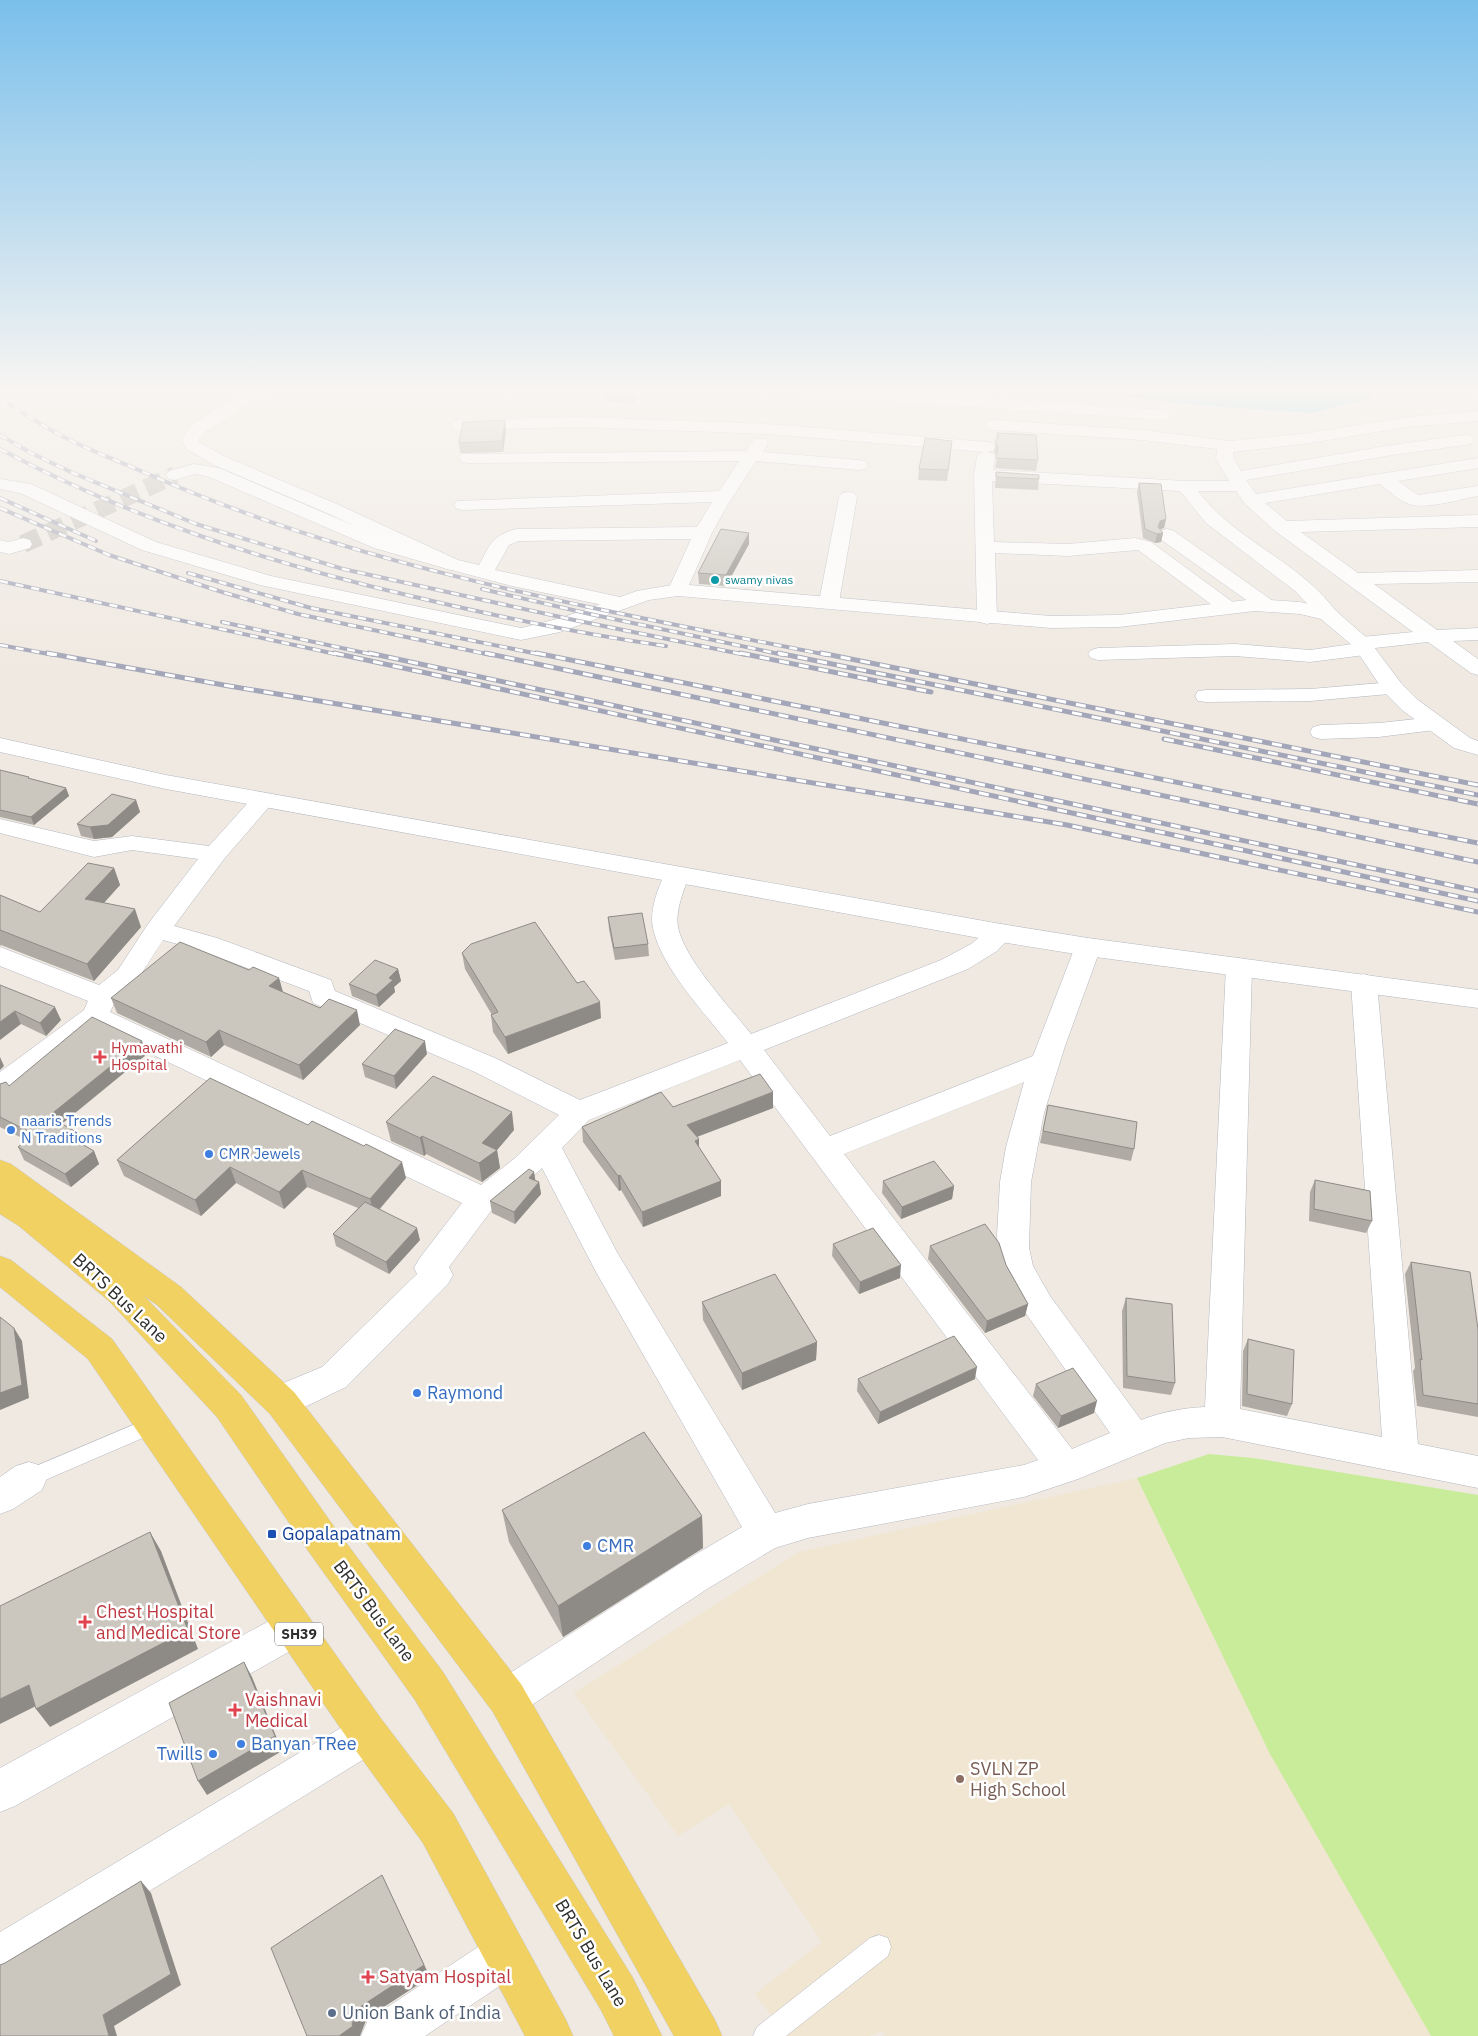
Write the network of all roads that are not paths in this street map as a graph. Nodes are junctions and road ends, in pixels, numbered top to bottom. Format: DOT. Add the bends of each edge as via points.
graph roads {
  1 [pos="0,484"];
  2 [pos="240,484"];
  3 [pos="274,484"];
  4 [pos="733,484"];
  5 [pos="983,484"];
  6 [pos="1149,484"];
  7 [pos="1240,484"];
  8 [pos="1254,484"];
  9 [pos="1288,484"];
  10 [pos="1391,484"];
  11 [pos="1185,486"];
  12 [pos="1242,487"];
  13 [pos="1478,491"];
  14 [pos="725,496"];
  15 [pos="848,497"];
  16 [pos="463,505"];
  17 [pos="1478,521"];
  18 [pos="1282,528"];
  19 [pos="703,533"];
  20 [pos="1167,536"];
  21 [pos="23,544"];
  22 [pos="0,546"];
  23 [pos="986,547"];
  24 [pos="452,564"];
  25 [pos="484,573"];
  26 [pos="1478,576"];
  27 [pos="1353,579"];
  28 [pos="678,590"];
  29 [pos="829,602"];
  30 [pos="622,603"];
  31 [pos="1266,605"];
  32 [pos="1227,607"];
  33 [pos="1328,614"];
  34 [pos="987,618"];
  35 [pos="1478,634"];
  36 [pos="1430,636"];
  37 [pos="1363,646"];
  38 [pos="1098,654"];
  39 [pos="1478,669"];
  40 [pos="1393,688"];
  41 [pos="1206,696"];
  42 [pos="1435,724"];
  43 [pos="1321,732"];
  44 [pos="0,745"];
  45 [pos="1478,748"];
  46 [pos="262,800"];
  47 [pos="0,826"];
  48 [pos="215,854"];
  49 [pos="677,875"];
  50 [pos="157,930"];
  51 [pos="1001,933"];
  52 [pos="1088,947"];
  53 [pos="0,956"];
  54 [pos="1239,967"];
  55 [pos="1364,983"];
  56 [pos="1478,999"];
  57 [pos="99,1007"];
  58 [pos="746,1047"];
  59 [pos="1044,1063"];
  60 [pos="0,1087"];
  61 [pos="579,1112"];
  62 [pos="546,1146"];
  63 [pos="825,1150"];
  64 [pos="0,1172"];
  65 [pos="0,1199"];
  66 [pos="483,1199"];
  67 [pos="0,1269"];
  68 [pos="282,1403"];
  69 [pos="1222,1422"];
  70 [pos="152,1424"];
  71 [pos="1134,1438"];
  72 [pos="1401,1456"];
  73 [pos="1065,1468"];
  74 [pos="1478,1472"];
  75 [pos="29,1478"];
  76 [pos="0,1497"];
  77 [pos="766,1533"];
  78 [pos="294,1628"];
  79 [pos="507,1698"];
  80 [pos="368,1734"];
  81 [pos="0,1791"];
  82 [pos="879,1947"];
  83 [pos="506,1956"];
  84 [pos="0,1958"];
  85 [pos="384,2036"];
  86 [pos="550,2036"];
  87 [pos="639,2036"];
  88 [pos="699,2036"];
  89 [pos="766,2036"];
  1 -- 30 [label="street" via="25,488 149,546 267,581 504,632 536,632"];
  2 -- 24 [label="street" via="381,544"];
  3 -- 24 [label="street"];
  4 -- 14 [label="street"];
  5 -- 23 [label="street"];
  6 -- 11 [label="street"];
  7 -- 12 [label="street"];
  8 -- 12 [label="street"];
  9 -- 12 [label="street"];
  10 -- 13 [label="street" via="1414,500"];
  11 -- 12 [label="street"];
  11 -- 33 [label="street" via="1211,518 1294,580"];
  12 -- 18 [label="street"];
  14 -- 16 [label="street"];
  14 -- 19 [label="street"];
  15 -- 29 [label="street"];
  17 -- 18 [label="street"];
  18 -- 27 [label="street"];
  19 -- 25 [label="street" via="516,535 502,541"];
  19 -- 28 [label="street"];
  20 -- 31 [label="street"];
  21 -- 22 [label="street" via="10,548"];
  23 -- 32 [label="street" via="1068,550 1144,546"];
  23 -- 34 [label="street"];
  24 -- 25 [label="street"];
  25 -- 30 [label="street"];
  26 -- 27 [label="street"];
  27 -- 36 [label="street"];
  28 -- 29 [label="street"];
  28 -- 30 [label="street" via="645,595"];
  29 -- 34 [label="street"];
  31 -- 32 [label="street"];
  31 -- 33 [label="street"];
  32 -- 34 [label="street" via="1101,622"];
  33 -- 37 [label="street"];
  35 -- 36 [label="street"];
  36 -- 37 [label="street"];
  36 -- 39 [label="street"];
  37 -- 38 [label="street" via="1310,656 1235,650"];
  37 -- 40 [label="street"];
  40 -- 41 [label="street" via="1310,696"];
  40 -- 42 [label="street"];
  42 -- 43 [label="street"];
  42 -- 45 [label="street" via="1462,743"];
  44 -- 46 [label="street"];
  46 -- 48 [label="street"];
  46 -- 49 [label="street"];
  47 -- 48 [label="street" via="94,849 132,842"];
  48 -- 50 [label="street"];
  49 -- 51 [label="street"];
  49 -- 58 [label="street" via="666,909 665,926 672,948"];
  50 -- 57 [label="street" via="127,976"];
  50 -- 61 [label="street" via="208,944 321,986 323,996 485,1066"];
  51 -- 52 [label="street"];
  51 -- 58 [label="street" via="968,960"];
  52 -- 54 [label="street"];
  52 -- 59 [label="street"];
  53 -- 57 [label="street"];
  54 -- 55 [label="street"];
  54 -- 69 [label="street"];
  55 -- 56 [label="street"];
  55 -- 72 [label="street"];
  57 -- 60 [label="street"];
  57 -- 66 [label="street"];
  58 -- 61 [label="street"];
  58 -- 63 [label="street"];
  59 -- 63 [label="street"];
  59 -- 71 [label="street" via="1016,1171 1012,1243 1016,1264 1039,1307"];
  61 -- 62 [label="street"];
  62 -- 66 [label="street" via="508,1182"];
  62 -- 77 [label="street" via="608,1263"];
  63 -- 73 [label="street"];
  64 -- 68 [label="main road" via="170,1296"];
  65 -- 87 [label="main road, BRTS Bus Lane" via="30,1217 120,1292 229,1406 429,1686 617,1994"];
  66 -- 68 [label="street" via="430,1268 437,1276 375,1339 334,1377"];
  67 -- 70 [label="main road, SH39" via="100,1349"];
  68 -- 79 [label="main road"];
  69 -- 71 [label="street" via="1189,1423"];
  69 -- 72 [label="street"];
  70 -- 75 [label="lane"];
  70 -- 78 [label="main road, SH39"];
  71 -- 73 [label="street"];
  72 -- 74 [label="street"];
  73 -- 77 [label="street" via="1024,1482 808,1521"];
  75 -- 76 [label="street"];
  77 -- 79 [label="street"];
  78 -- 80 [label="main road, SH39"];
  78 -- 81 [label="street"];
  79 -- 88 [label="main road"];
  80 -- 83 [label="main road, SH39" via="438,1828"];
  80 -- 84 [label="street"];
  82 -- 89 [label="lane"];
  83 -- 85 [label="street"];
  83 -- 86 [label="main road, SH39"];
}
